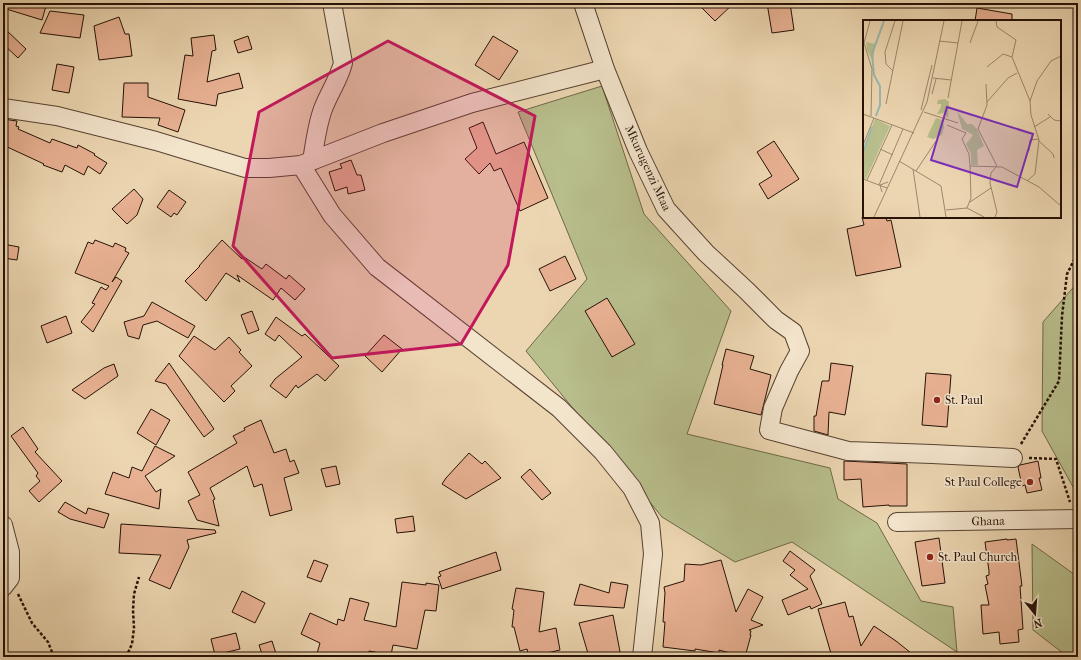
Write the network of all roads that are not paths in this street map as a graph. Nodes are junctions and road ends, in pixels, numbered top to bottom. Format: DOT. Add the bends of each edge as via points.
graph roads {
  1 [pos="332,3"];
  2 [pos="583,3"];
  3 [pos="605,69"];
  4 [pos="3,108"];
  5 [pos="306,163"];
  6 [pos="1013,458"];
  7 [pos="1077,519"];
  8 [pos="898,522"];
  9 [pos="3,525"];
  10 [pos="7,582"];
  11 [pos="642,657"];
  1 -- 5 [label="street" via="342,62 341,71 323,110"];
  2 -- 3 [label="street, Mkurugenzi Mtaa"];
  3 -- 5 [label="street" via="472,104 383,133"];
  3 -- 6 [label="street, Mkurugenzi Mtaa" via="638,151 666,209 706,253 776,320 794,332 800,351 773,408 769,430 848,451"];
  4 -- 5 [label="street" via="57,116 148,139 245,168"];
  5 -- 11 [label="street" via="332,215 377,267 559,408 603,452 632,488 650,524 653,554"];
  7 -- 8 [label="street, Ghana"];
  9 -- 10 [label="street" via="10,552"];
}
